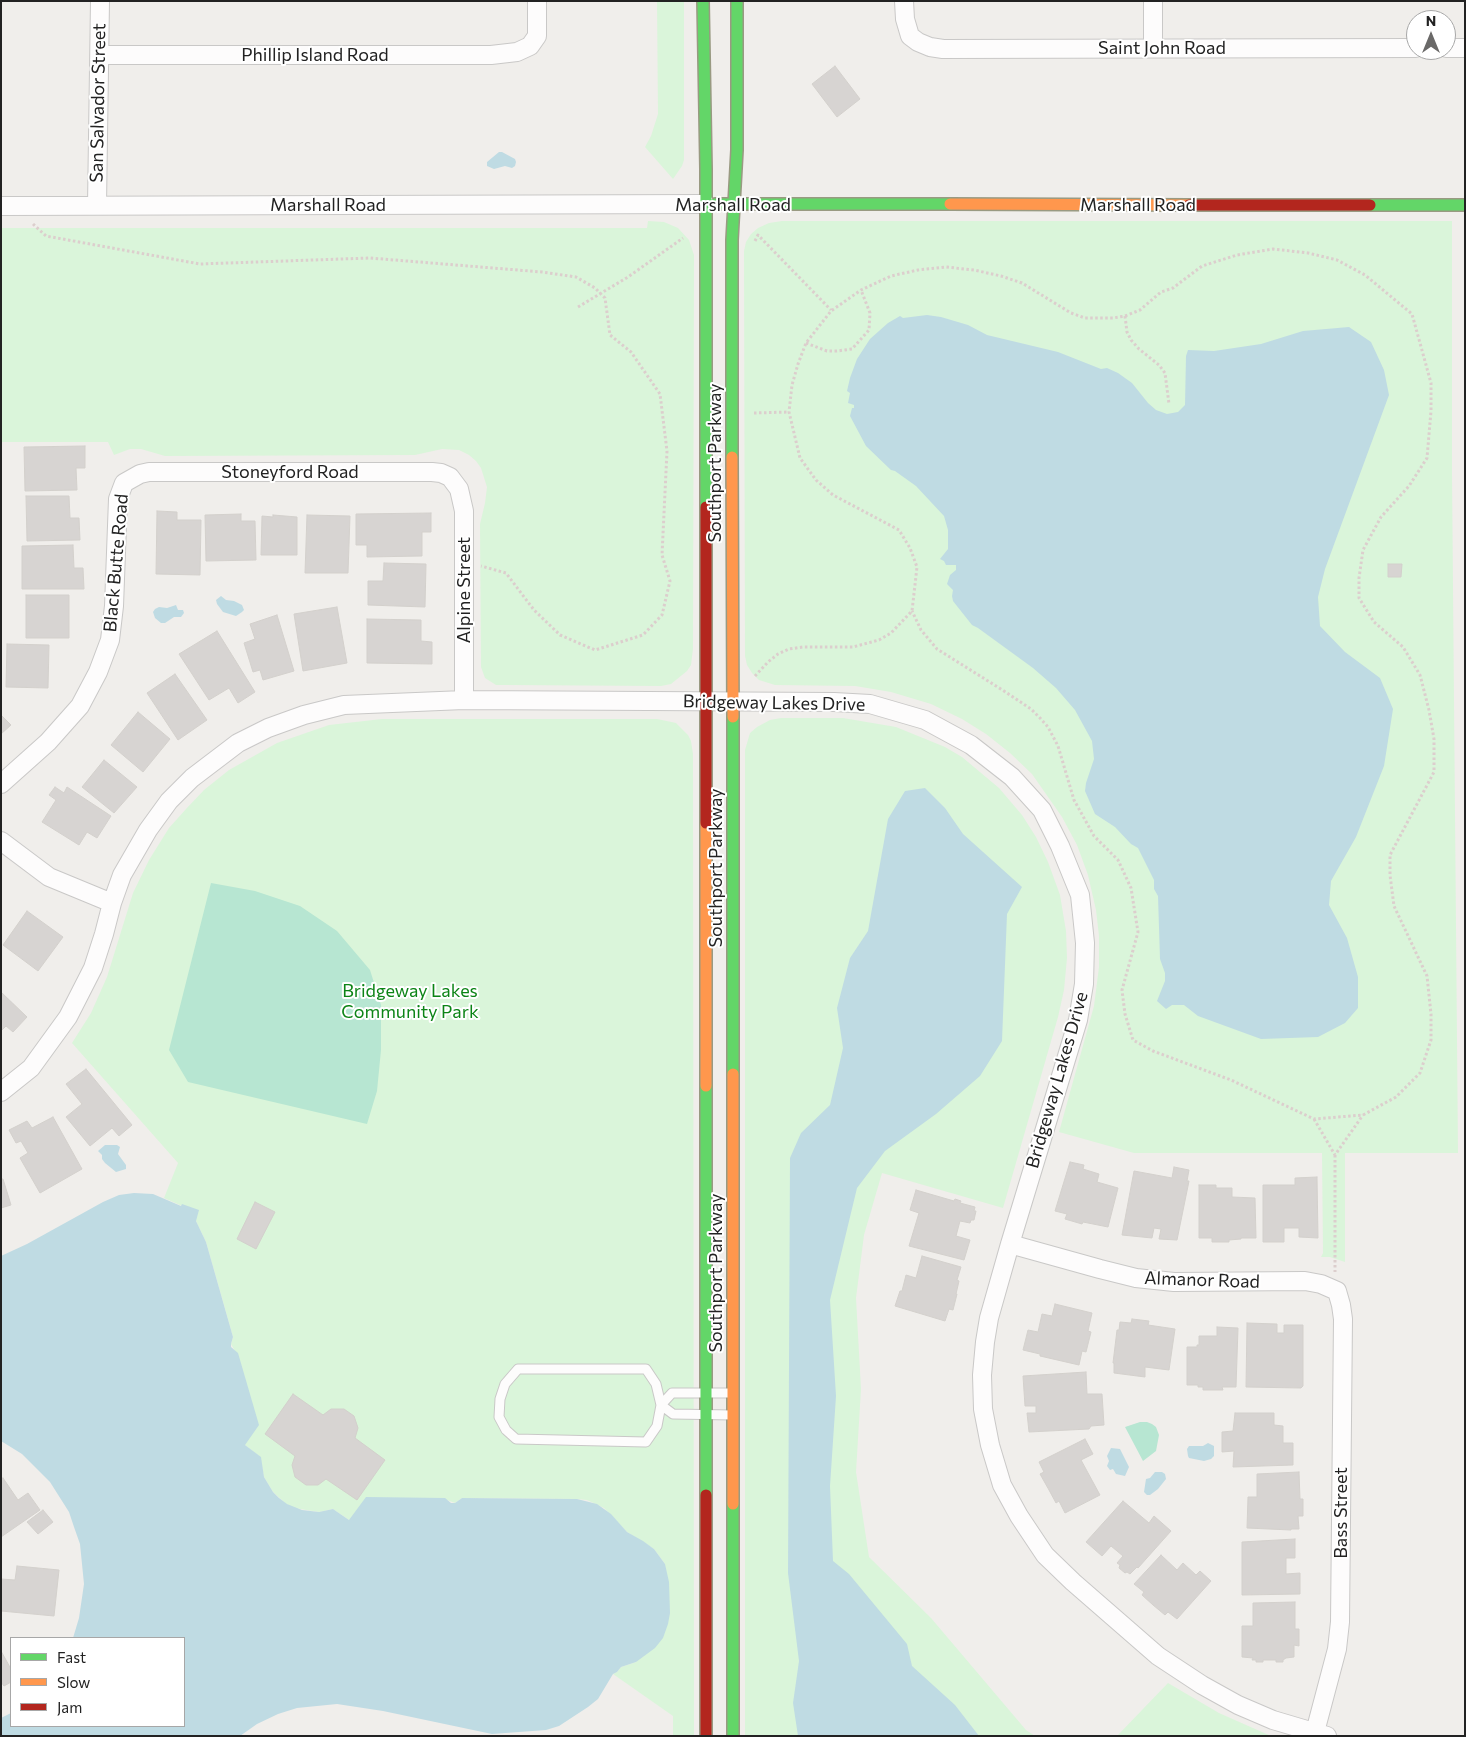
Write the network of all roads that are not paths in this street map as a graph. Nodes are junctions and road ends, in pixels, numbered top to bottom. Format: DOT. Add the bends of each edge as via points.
graph roads {
  1 [pos="100,1"];
  2 [pos="537,1"];
  3 [pos="703,1"];
  4 [pos="737,1"];
  5 [pos="904,1"];
  6 [pos="1153,1"];
  7 [pos="1153,48"];
  8 [pos="1406,48"];
  9 [pos="100,54"];
  10 [pos="706,204"];
  11 [pos="733,204"];
  12 [pos="98,205"];
  13 [pos="1465,205"];
  14 [pos="7,206"];
  15 [pos="455,482"];
  16 [pos="124,483"];
  17 [pos="464,700"];
  18 [pos="707,702"];
  19 [pos="733,702"];
  20 [pos="1,784"];
  21 [pos="1,841"];
  22 [pos="112,903"];
  23 [pos="1,1092"];
  24 [pos="1010,1244"];
  25 [pos="1337,1291"];
  26 [pos="733,1393"];
  27 [pos="706,1394"];
  28 [pos="661,1404"];
  29 [pos="706,1415"];
  30 [pos="733,1415"];
  31 [pos="1321,1734"];
  32 [pos="706,1736"];
  33 [pos="732,1736"];
  1 -- 9 [label="street, San Salvador Street"];
  2 -- 9 [label="street, Phillip Island Road" via="537,36 530,46 517,52"];
  3 -- 10 [label="street, Southport Parkway"];
  4 -- 11 [label="street, Southport Parkway" via="737,150"];
  5 -- 7 [label="street, Saint John Road" via="910,36 930,47"];
  6 -- 7 [label="street"];
  7 -- 8 [label="street, Saint John Road"];
  9 -- 12 [label="street, San Salvador Street"];
  10 -- 11 [label="street, Marshall Road"];
  10 -- 12 [label="street, Marshall Road"];
  10 -- 18 [label="street, Southport Parkway"];
  11 -- 13 [label="street, Marshall Road"];
  11 -- 19 [label="street, Southport Parkway"];
  12 -- 14 [label="street, Marshall Road"];
  15 -- 16 [label="street, Stoneyford Road" via="446,475 432,472 159,472 140,474"];
  15 -- 17 [label="street, Alpine Street" via="464,511"];
  16 -- 20 [label="street, Black Butte Road" via="118,504 110,640 98,672 80,706 48,742"];
  17 -- 18 [label="street, Bridgeway Lakes Drive"];
  17 -- 22 [label="street, Bridgeway Lakes Drive" via="344,705 304,715 238,743 192,778 170,801 128,864"];
  18 -- 19 [label="street, Bridgeway Lakes Drive"];
  18 -- 27 [label="street, Southport Parkway"];
  19 -- 24 [label="street, Bridgeway Lakes Drive" via="870,704 925,720 971,745 1012,777 1042,810 1080,895 1084,984 1078,1020"];
  19 -- 26 [label="street, Southport Parkway"];
  21 -- 22 [label="street" via="49,877"];
  22 -- 23 [label="street, Bridgeway Lakes Drive" via="93,968 68,1016 31,1068"];
  24 -- 25 [label="street, Almanor Road" via="1136,1278 1174,1282 1305,1281"];
  24 -- 31 [label="street, Bridgeway Lakes Drive" via="989,1318 982,1375 990,1445 1002,1485 1019,1516 1046,1556 1158,1656 1238,1705 1273,1720"];
  25 -- 31 [label="street, Bass Street" via="1343,1319 1340,1622"];
  26 -- 27 [label="lane"];
  26 -- 30 [label="street, Southport Parkway"];
  27 -- 28 [label="lane" via="672,1393"];
  27 -- 29 [label="street, Southport Parkway"];
  28 -- 28 [label="lane" via="656,1384 646,1369 518,1369 505,1384 499,1417 516,1439 646,1442 657,1426"];
  28 -- 29 [label="lane" via="673,1414"];
  29 -- 30 [label="lane"];
  29 -- 32 [label="street, Southport Parkway"];
  30 -- 33 [label="street, Southport Parkway"];
}
